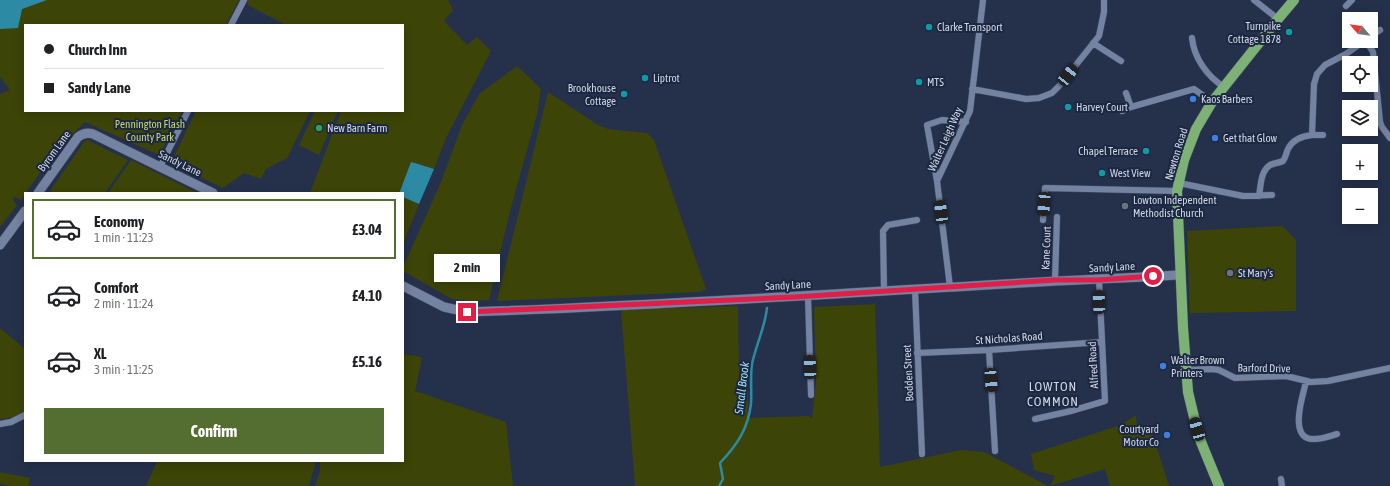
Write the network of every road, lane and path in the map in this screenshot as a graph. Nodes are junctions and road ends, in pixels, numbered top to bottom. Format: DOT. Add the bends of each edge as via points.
graph roads {
  1 [pos="244,0"];
  2 [pos="983,0"];
  3 [pos="1104,0"];
  4 [pos="1254,0"];
  5 [pos="1294,0"];
  6 [pos="1352,0"];
  7 [pos="1346,6"];
  8 [pos="1278,18"];
  9 [pos="232,24"];
  10 [pos="1192,38"];
  11 [pos="1093,43"];
  12 [pos="1355,48"];
  13 [pos="1370,48"];
  14 [pos="1120,61"];
  15 [pos="1224,87"];
  16 [pos="972,89"];
  17 [pos="1126,93"];
  18 [pos="1212,102"];
  19 [pos="1131,107"];
  20 [pos="1122,111"];
  21 [pos="188,112"];
  22 [pos="966,122"];
  23 [pos="93,134"];
  24 [pos="1312,135"];
  25 [pos="1323,135"];
  26 [pos="1390,138"];
  27 [pos="160,167"];
  28 [pos="937,181"];
  29 [pos="1178,187"];
  30 [pos="39,192"];
  31 [pos="211,192"];
  32 [pos="1272,195"];
  33 [pos="1259,196"];
  34 [pos="24,212"];
  35 [pos="1057,217"];
  36 [pos="917,220"];
  37 [pos="1043,220"];
  38 [pos="0,245"];
  39 [pos="1180,275"];
  40 [pos="1055,280"];
  41 [pos="1099,280"];
  42 [pos="404,287"];
  43 [pos="950,287"];
  44 [pos="915,290"];
  45 [pos="884,291"];
  46 [pos="808,296"];
  47 [pos="1102,342"];
  48 [pos="989,350"];
  49 [pos="917,353"];
  50 [pos="1390,368"];
  51 [pos="1186,370"];
  52 [pos="1306,382"];
  53 [pos="811,395"];
  54 [pos="24,416"];
  55 [pos="1035,419"];
  56 [pos="0,424"];
  57 [pos="1337,434"];
  58 [pos="996,451"];
  59 [pos="922,454"];
  60 [pos="1281,479"];
  61 [pos="1219,486"];
  62 [pos="1282,486"];
  1 -- 9 [label="street"];
  2 -- 16 [label="street, Walter Leigh Way"];
  3 -- 11 [label="street" via="1099,36"];
  4 -- 8 [label="street"];
  5 -- 8 [label="main road, Newton Road"];
  6 -- 7 [label="street"];
  8 -- 15 [label="main road, Newton Road"];
  10 -- 15 [label="street" via="1197,59"];
  11 -- 14 [label="street"];
  11 -- 16 [label="street" via="1060,85 1045,96 1026,99"];
  12 -- 24 [label="street" via="1325,65 1317,74 1314,84"];
  13 -- 26 [label="street" via="1373,52 1380,122"];
  15 -- 18 [label="main road, Newton Road"];
  16 -- 22 [label="street, Walter Leigh Way"];
  17 -- 19 [label="street"];
  18 -- 19 [label="street" via="1194,89"];
  18 -- 29 [label="main road, Newton Road" via="1191,139"];
  19 -- 20 [label="street"];
  21 -- 27 [label="street"];
  22 -- 28 [label="street, Walter Leigh Way"];
  22 -- 28 [label="street" via="942,120 928,125"];
  23 -- 27 [label="street, Sandy Lane"];
  23 -- 30 [label="street, Byrom Lane" via="83,133 78,137"];
  24 -- 25 [label="street"];
  24 -- 33 [label="street" via="1297,139 1292,143 1283,161 1267,168 1262,178"];
  27 -- 31 [label="street, Sandy Lane"];
  28 -- 43 [label="street, Walter Leigh Way"];
  29 -- 33 [label="street"];
  29 -- 37 [label="street" via="1045,188"];
  29 -- 39 [label="main road, Newton Road"];
  32 -- 33 [label="street"];
  34 -- 38 [label="street"];
  35 -- 40 [label="street, Kane Court"];
  36 -- 45 [label="street" via="888,225 883,231"];
  39 -- 41 [label="street, Sandy Lane"];
  39 -- 51 [label="main road, Newton Road"];
  40 -- 41 [label="street, Sandy Lane"];
  40 -- 43 [label="street, Sandy Lane"];
  41 -- 47 [label="street, Alfred Road"];
  42 -- 46 [label="street, Sandy Lane" via="444,307 467,312"];
  43 -- 44 [label="street, Sandy Lane"];
  44 -- 45 [label="street, Sandy Lane"];
  44 -- 49 [label="street, Bodden Street"];
  45 -- 46 [label="street, Sandy Lane"];
  46 -- 53 [label="street"];
  47 -- 48 [label="street, St Nicholas Road"];
  47 -- 55 [label="street, Alfred Road" via="1105,401"];
  48 -- 49 [label="street, St Nicholas Road"];
  48 -- 58 [label="street"];
  49 -- 59 [label="street, Bodden Street"];
  50 -- 52 [label="street, Barford Drive" via="1328,381"];
  51 -- 52 [label="street, Barford Drive" via="1212,368 1235,378 1286,376"];
  51 -- 61 [label="main road, Newton Road" via="1201,442"];
  52 -- 57 [label="street" via="1298,418 1302,432 1307,438 1314,439"];
  54 -- 56 [label="street"];
  60 -- 62 [label="street"];
}
